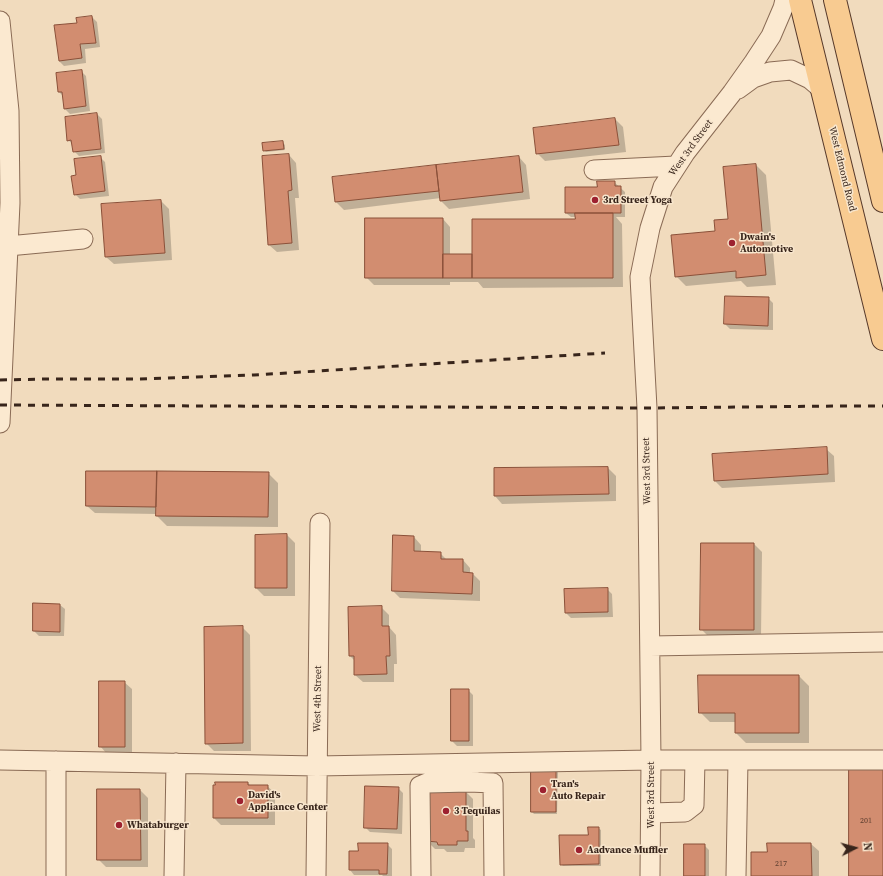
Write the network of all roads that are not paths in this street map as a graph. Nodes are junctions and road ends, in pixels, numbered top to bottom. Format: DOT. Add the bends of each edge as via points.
graph roads {
  1 [pos="785,0"];
  2 [pos="800,0"];
  3 [pos="835,0"];
  4 [pos="0,21"];
  5 [pos="822,90"];
  6 [pos="732,93"];
  7 [pos="676,166"];
  8 [pos="594,170"];
  9 [pos="883,201"];
  10 [pos="82,239"];
  11 [pos="8,246"];
  12 [pos="2,316"];
  13 [pos="883,339"];
  14 [pos="0,423"];
  15 [pos="320,523"];
  16 [pos="883,642"];
  17 [pos="650,646"];
  18 [pos="0,760"];
  19 [pos="651,760"];
  20 [pos="695,760"];
  21 [pos="738,760"];
  22 [pos="883,760"];
  23 [pos="56,761"];
  24 [pos="176,763"];
  25 [pos="469,763"];
  26 [pos="317,766"];
  27 [pos="469,782"];
  28 [pos="651,813"];
  29 [pos="56,876"];
  30 [pos="174,876"];
  31 [pos="316,876"];
  32 [pos="421,876"];
  33 [pos="494,876"];
  34 [pos="650,876"];
  35 [pos="736,876"];
  1 -- 6 [label="street, West 3rd Street" via="771,36"];
  2 -- 5 [label="main road, West Edmond Road"];
  3 -- 9 [label="main road"];
  4 -- 11 [label="street" via="9,111"];
  5 -- 6 [label="street, West 3rd Street" via="810,79 792,70 770,72 753,78"];
  5 -- 13 [label="main road, West Edmond Road"];
  6 -- 7 [label="street, West 3rd Street"];
  7 -- 8 [label="street"];
  7 -- 17 [label="street, West 3rd Street" via="663,186 650,228 640,277 646,408"];
  10 -- 11 [label="street"];
  11 -- 12 [label="street"];
  12 -- 14 [label="street"];
  15 -- 26 [label="street, West 4th Street"];
  16 -- 17 [label="street"];
  17 -- 19 [label="street, West 3rd Street"];
  18 -- 23 [label="street"];
  19 -- 20 [label="street"];
  19 -- 25 [label="street"];
  19 -- 28 [label="street, West 3rd Street"];
  20 -- 21 [label="street"];
  20 -- 28 [label="street" via="694,805 685,812"];
  21 -- 22 [label="street"];
  21 -- 35 [label="street"];
  23 -- 24 [label="street"];
  23 -- 29 [label="street"];
  24 -- 26 [label="street"];
  24 -- 30 [label="street"];
  25 -- 26 [label="street"];
  25 -- 27 [label="street"];
  26 -- 31 [label="street, West 4th Street"];
  27 -- 32 [label="street" via="426,783 420,786"];
  27 -- 33 [label="street" via="493,783"];
  28 -- 34 [label="street, West 3rd Street"];
}
